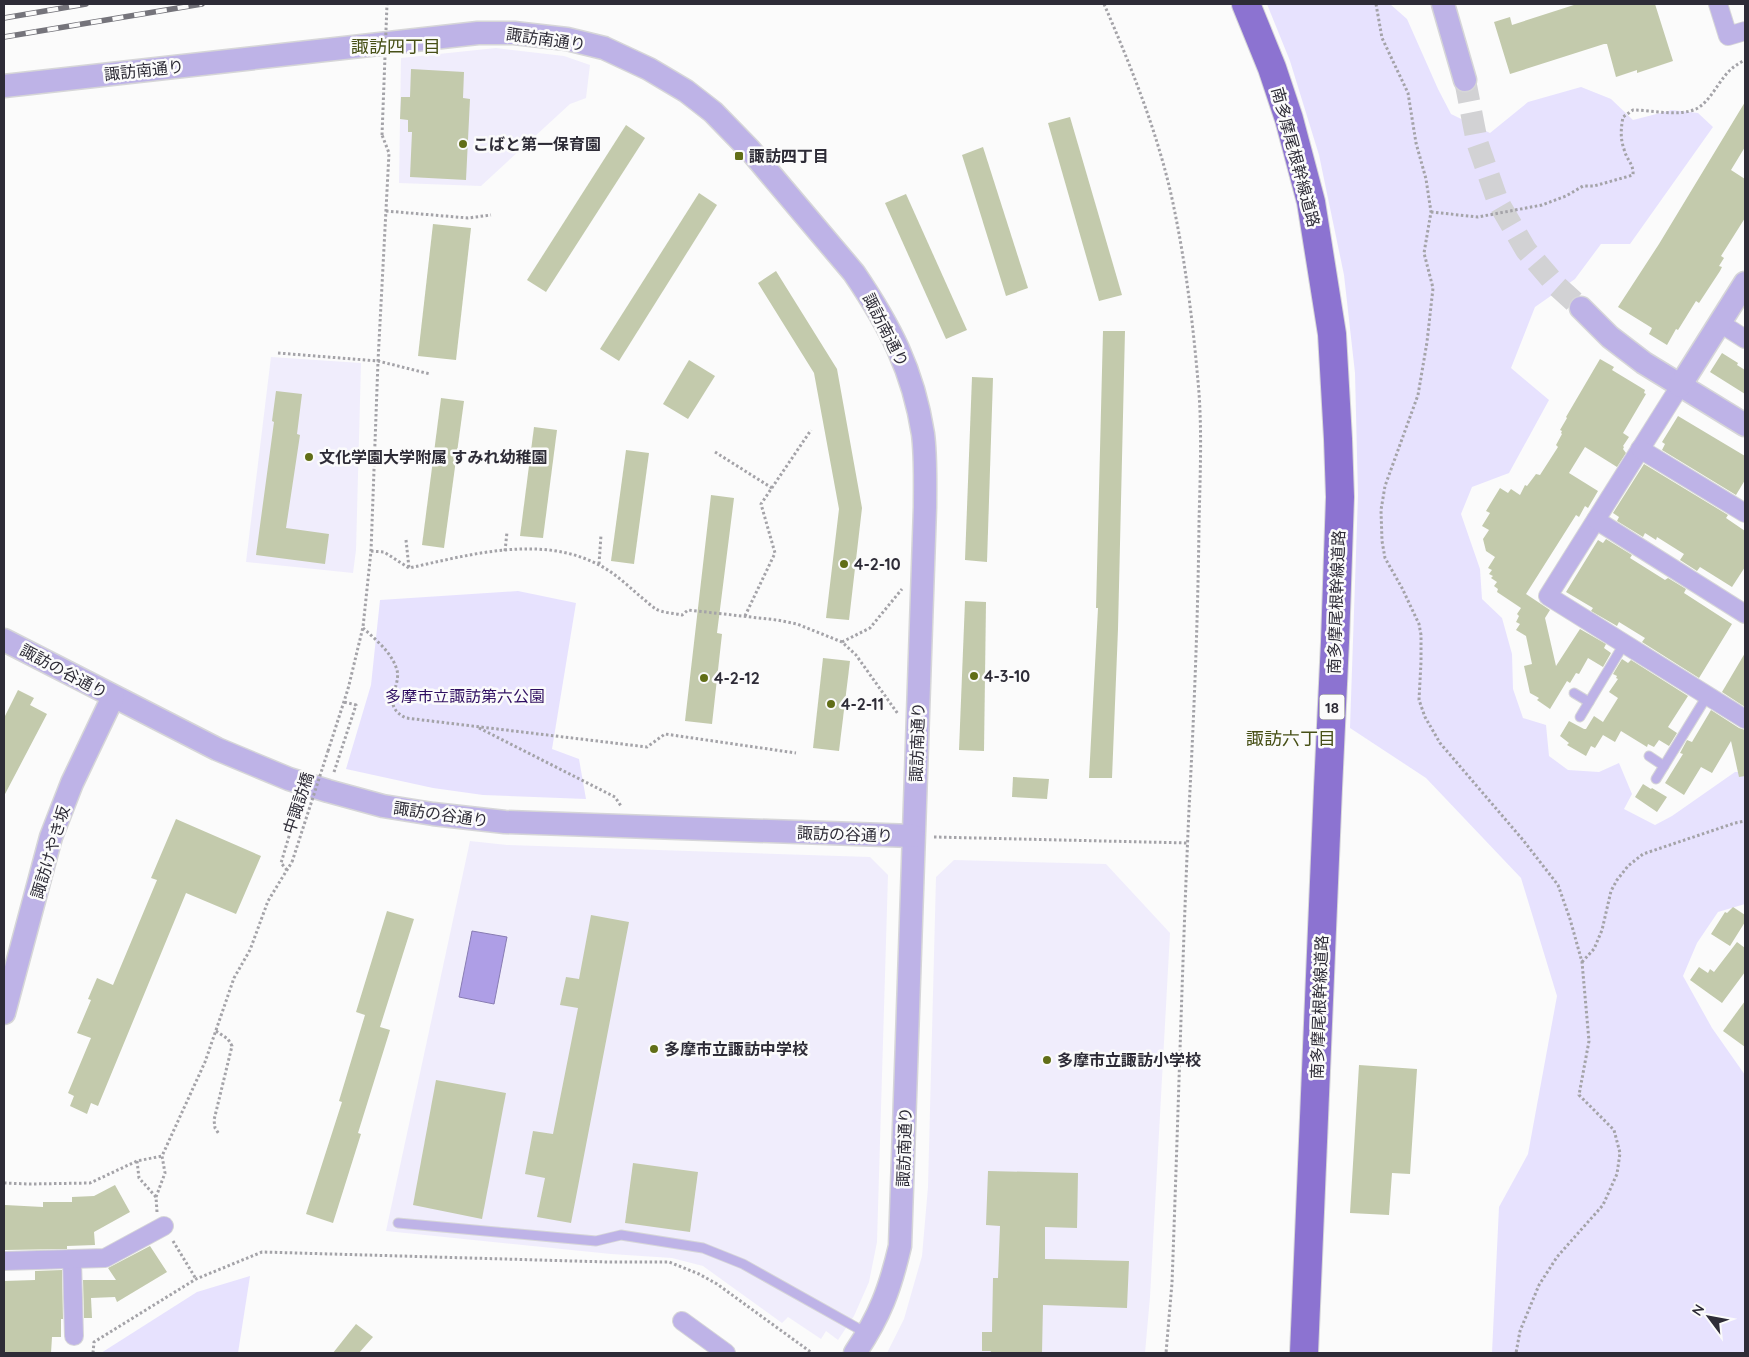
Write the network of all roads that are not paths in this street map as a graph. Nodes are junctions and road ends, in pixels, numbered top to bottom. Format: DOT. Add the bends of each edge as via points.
graph roads {
  1 [pos="1237,4"];
  2 [pos="1246,4"];
  3 [pos="1443,4"];
  4 [pos="1718,4"];
  5 [pos="1745,31"];
  6 [pos="1272,68"];
  7 [pos="1465,80"];
  8 [pos="4,86"];
  9 [pos="1745,283"];
  10 [pos="1581,308"];
  11 [pos="1720,323"];
  12 [pos="1745,339"];
  13 [pos="1680,386"];
  14 [pos="1745,425"];
  15 [pos="1640,449"];
  16 [pos="1745,513"];
  17 [pos="1596,520"];
  18 [pos="1745,614"];
  19 [pos="4,640"];
  20 [pos="1624,644"];
  21 [pos="1574,693"];
  22 [pos="1707,696"];
  23 [pos="114,697"];
  24 [pos="1589,702"];
  25 [pos="1580,718"];
  26 [pos="1745,719"];
  27 [pos="1649,756"];
  28 [pos="1664,766"];
  29 [pos="1656,779"];
  30 [pos="913,836"];
  31 [pos="4,1013"];
  32 [pos="398,1224"];
  33 [pos="164,1226"];
  34 [pos="72,1260"];
  35 [pos="4,1261"];
  36 [pos="682,1321"];
  37 [pos="868,1334"];
  38 [pos="74,1336"];
  39 [pos="726,1353"];
  40 [pos="855,1353"];
  41 [pos="1304,1353"];
  1 -- 6 [label="main road, 南多摩尾根幹線道路 / 18"];
  2 -- 6 [label="main road, 南多摩尾根幹線道路 / 18"];
  3 -- 7 [label="street"];
  4 -- 5 [label="street" via="1728,36"];
  6 -- 41 [label="main road, 南多摩尾根幹線道路 / 18" via="1311,202 1332,334 1340,497"];
  8 -- 30 [label="street, 諏訪南通り" via="478,33 514,33 567,39 604,48 649,69 713,112 750,150 854,273 880,312 910,377 923,436 925,507"];
  9 -- 11 [label="street"];
  10 -- 13 [label="street" via="1610,337"];
  11 -- 12 [label="street"];
  11 -- 13 [label="street"];
  13 -- 14 [label="street"];
  13 -- 15 [label="street"];
  15 -- 16 [label="street"];
  15 -- 17 [label="street"];
  17 -- 18 [label="street"];
  17 -- 20 [label="street" via="1548,596"];
  19 -- 23 [label="street, 諏訪の谷通り"];
  20 -- 22 [label="street"];
  20 -- 24 [label="lane"];
  21 -- 24 [label="lane"];
  22 -- 26 [label="street"];
  22 -- 28 [label="lane"];
  23 -- 30 [label="street, 諏訪の谷通り" via="216,749 289,778 383,806 505,822"];
  23 -- 31 [label="street, 諏訪けやき坂" via="72,783 51,837"];
  24 -- 25 [label="lane"];
  27 -- 28 [label="lane"];
  28 -- 29 [label="lane"];
  30 -- 37 [label="street, 諏訪南通り" via="900,1246 890,1289"];
  32 -- 37 [label="lane" via="596,1241 621,1235 703,1248 743,1264"];
  33 -- 34 [label="street" via="105,1258"];
  34 -- 35 [label="street"];
  34 -- 38 [label="street"];
  36 -- 39 [label="street"];
  37 -- 40 [label="street, 諏訪南通り"];
}
